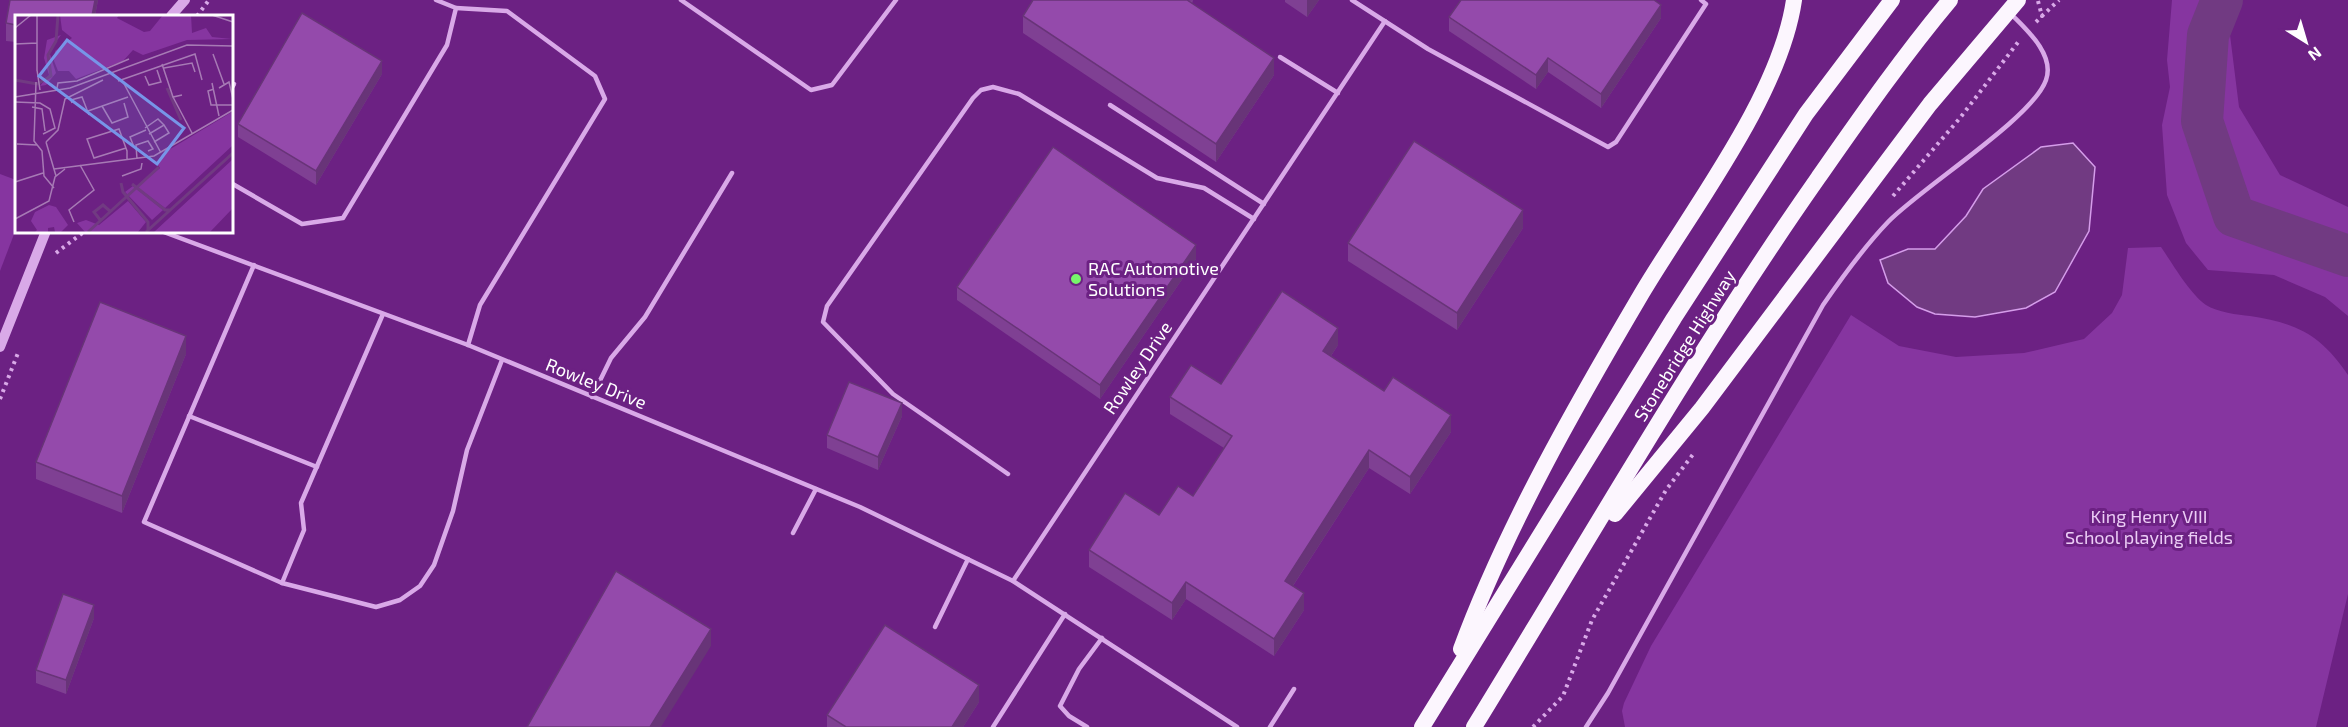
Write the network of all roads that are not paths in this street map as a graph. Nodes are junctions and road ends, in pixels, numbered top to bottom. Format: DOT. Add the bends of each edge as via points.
graph roads {
  1 [pos="185,0"];
  2 [pos="436,0"];
  3 [pos="681,0"];
  4 [pos="896,0"];
  5 [pos="1352,0"];
  6 [pos="1701,0"];
  7 [pos="1794,0"];
  8 [pos="1892,0"];
  9 [pos="1950,0"];
  10 [pos="2013,5"];
  11 [pos="456,9"];
  12 [pos="172,15"];
  13 [pos="1385,21"];
  14 [pos="1280,57"];
  15 [pos="1338,93"];
  16 [pos="1110,105"];
  17 [pos="732,174"];
  18 [pos="232,184"];
  19 [pos="1264,204"];
  20 [pos="1254,219"];
  21 [pos="46,232"];
  22 [pos="164,232"];
  23 [pos="254,265"];
  24 [pos="383,314"];
  25 [pos="468,345"];
  26 [pos="0,347"];
  27 [pos="502,360"];
  28 [pos="592,397"];
  29 [pos="189,416"];
  30 [pos="316,467"];
  31 [pos="1008,474"];
  32 [pos="816,489"];
  33 [pos="793,533"];
  34 [pos="968,559"];
  35 [pos="1577,560"];
  36 [pos="1014,580"];
  37 [pos="282,583"];
  38 [pos="1065,614"];
  39 [pos="935,627"];
  40 [pos="1102,638"];
  41 [pos="1447,686"];
  42 [pos="1294,689"];
  43 [pos="993,727"];
  44 [pos="1087,727"];
  45 [pos="1237,727"];
  46 [pos="1270,727"];
  47 [pos="1422,727"];
  48 [pos="1474,727"];
  49 [pos="1586,727"];
  1 -- 12 [label="street"];
  2 -- 11 [label="lane"];
  3 -- 4 [label="lane" via="811,90 832,85"];
  5 -- 13 [label="lane"];
  6 -- 13 [label="lane" via="1706,4 1616,142 1608,147 1428,49"];
  7 -- 41 [label="highway" via="1784,40 1760,99 1642,293 1566,428 1483,590"];
  8 -- 41 [label="highway, Stonebridge Highway" via="1806,114 1686,298"];
  9 -- 35 [label="highway, Stonebridge Highway" via="1774,241"];
  10 -- 35 [label="highway" via="1930,104 1702,408"];
  10 -- 49 [label="lane" via="2046,57 2047,78 2039,92 2008,123 1888,222 1845,273 1823,304"];
  11 -- 18 [label="lane" via="447,45 343,219 302,224"];
  11 -- 25 [label="lane" via="507,10 595,76 605,99 480,304"];
  13 -- 15 [label="lane, Rowley Drive"];
  14 -- 15 [label="lane"];
  15 -- 19 [label="lane, Rowley Drive"];
  16 -- 19 [label="lane"];
  17 -- 28 [label="lane" via="645,317 611,358"];
  19 -- 20 [label="lane, Rowley Drive"];
  20 -- 31 [label="lane" via="1204,188 1157,178 1019,94 993,87 981,90 973,98 827,306 823,322 893,394"];
  20 -- 36 [label="lane, Rowley Drive"];
  21 -- 26 [label="street"];
  22 -- 23 [label="lane, Rowley Drive"];
  23 -- 24 [label="lane, Rowley Drive"];
  23 -- 29 [label="lane"];
  24 -- 25 [label="lane, Rowley Drive"];
  24 -- 30 [label="lane"];
  25 -- 27 [label="lane, Rowley Drive"];
  27 -- 28 [label="lane, Rowley Drive"];
  27 -- 37 [label="lane" via="467,450 438,554 420,586 400,600 376,607"];
  28 -- 32 [label="lane, Rowley Drive"];
  29 -- 30 [label="lane"];
  29 -- 37 [label="lane" via="144,522"];
  30 -- 37 [label="lane" via="301,503 304,530"];
  32 -- 33 [label="lane"];
  32 -- 34 [label="lane, Rowley Drive"];
  34 -- 36 [label="lane, Rowley Drive"];
  34 -- 39 [label="lane"];
  35 -- 48 [label="highway, Stonebridge Highway"];
  36 -- 38 [label="lane, Rowley Drive"];
  38 -- 40 [label="lane, Rowley Drive"];
  38 -- 43 [label="lane"];
  40 -- 44 [label="lane" via="1079,669 1060,706"];
  40 -- 45 [label="lane, Rowley Drive"];
  41 -- 47 [label="highway, Stonebridge Highway"];
  42 -- 46 [label="lane"];
}
